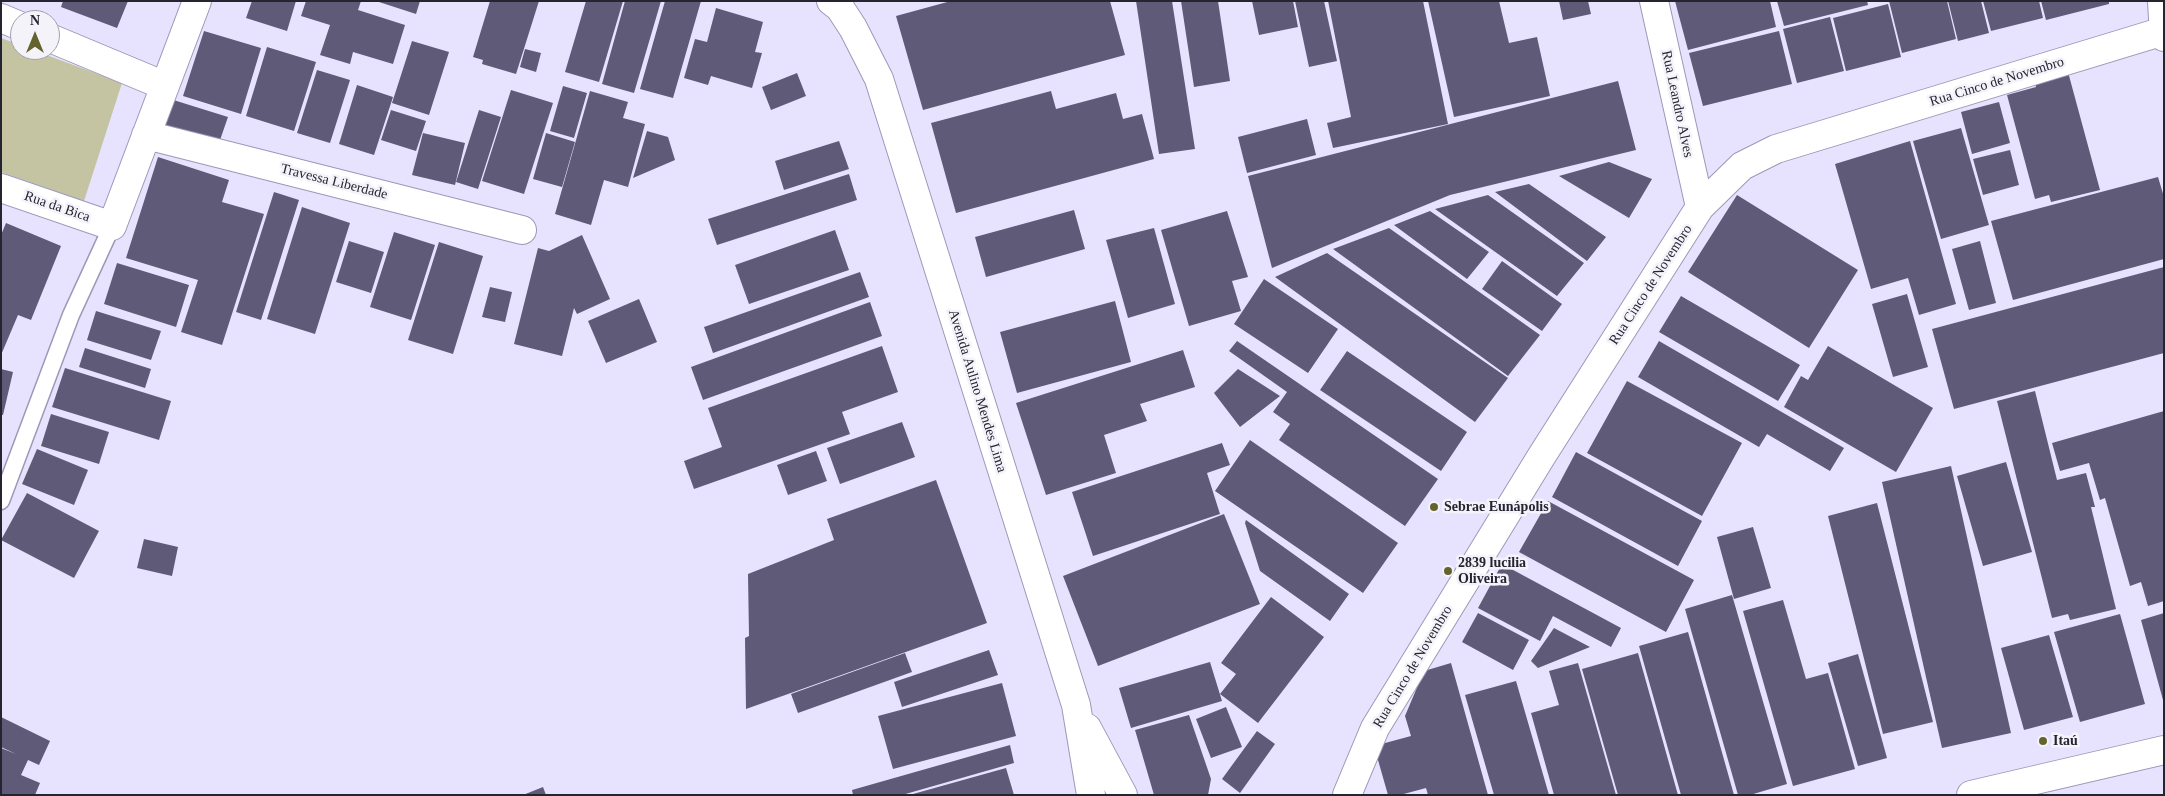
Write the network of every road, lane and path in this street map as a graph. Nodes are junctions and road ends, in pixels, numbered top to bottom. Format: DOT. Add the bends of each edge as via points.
graph roads {
  1 [pos="197,1"];
  2 [pos="831,1"];
  3 [pos="1654,1"];
  4 [pos="2162,1"];
  5 [pos="2163,34"];
  6 [pos="60,42"];
  7 [pos="165,86"];
  8 [pos="146,135"];
  9 [pos="1,188"];
  10 [pos="1700,208"];
  11 [pos="112,226"];
  12 [pos="522,230"];
  13 [pos="1,501"];
  14 [pos="1076,705"];
  15 [pos="2164,750"];
  16 [pos="1091,795"];
  17 [pos="1123,795"];
  18 [pos="1347,795"];
  19 [pos="1971,795"];
  1 -- 7 [label="street"];
  2 -- 14 [label="street, Avenida Aulino Mendes Lima" via="854,28 879,79"];
  3 -- 10 [label="street, Rua Leandro Alves"];
  4 -- 5 [label="street"];
  5 -- 10 [label="street, Rua Cinco de Novembro" via="1776,149 1742,166"];
  6 -- 7 [label="street"];
  7 -- 8 [label="street"];
  8 -- 11 [label="street"];
  8 -- 12 [label="street, Travessa Liberdade"];
  9 -- 11 [label="street, Rua da Bica"];
  10 -- 18 [label="street, Rua Cinco de Novembro" via="1541,457 1375,728"];
  11 -- 13 [label="lane" via="71,315"];
  14 -- 16 [label="street, Avenida Aulino Mendes Lima"];
  14 -- 17 [label="street"];
  15 -- 19 [label="street"];
}
